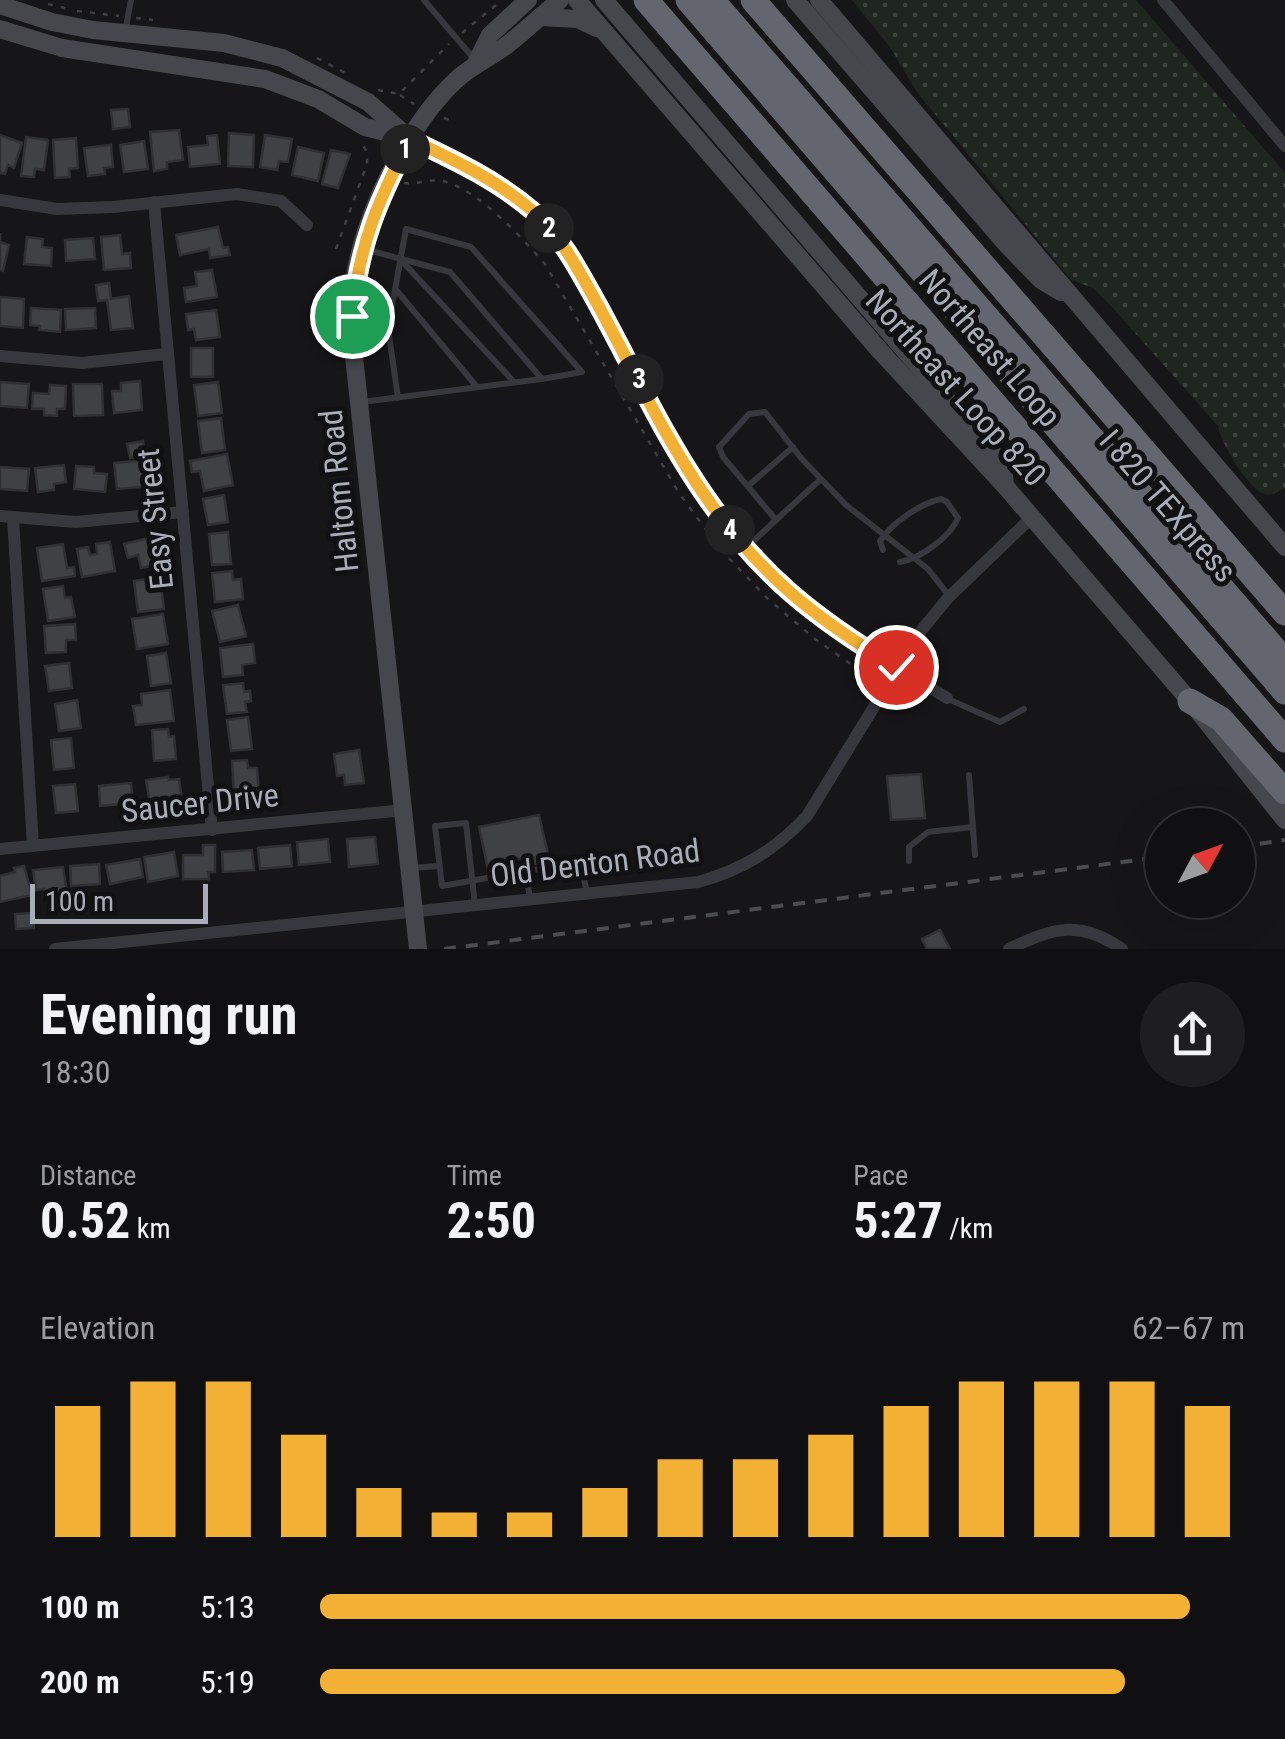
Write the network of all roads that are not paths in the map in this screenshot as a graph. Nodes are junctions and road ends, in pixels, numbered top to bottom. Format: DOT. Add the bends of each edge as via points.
graph roads {
  1 [pos="131,0"];
  2 [pos="424,0"];
  3 [pos="528,0"];
  4 [pos="560,0"];
  5 [pos="577,0"];
  6 [pos="646,0"];
  7 [pos="688,0"];
  8 [pos="712,0"];
  9 [pos="752,0"];
  10 [pos="796,0"];
  11 [pos="819,0"];
  12 [pos="1162,0"];
  13 [pos="600,3"];
  14 [pos="0,5"];
  15 [pos="540,17"];
  16 [pos="0,29"];
  17 [pos="604,31"];
  18 [pos="125,33"];
  19 [pos="124,58"];
  20 [pos="476,61"];
  21 [pos="410,139"];
  22 [pos="1285,146"];
  23 [pos="0,200"];
  24 [pos="154,202"];
  25 [pos="307,225"];
  26 [pos="362,249"];
  27 [pos="400,259"];
  28 [pos="396,290"];
  29 [pos="1070,297"];
  30 [pos="166,354"];
  31 [pos="0,356"];
  32 [pos="542,379"];
  33 [pos="514,382"];
  34 [pos="477,387"];
  35 [pos="398,398"];
  36 [pos="360,402"];
  37 [pos="794,447"];
  38 [pos="821,479"];
  39 [pos="748,486"];
  40 [pos="1005,486"];
  41 [pos="183,512"];
  42 [pos="6,517"];
  43 [pos="1032,517"];
  44 [pos="776,520"];
  45 [pos="1278,526"];
  46 [pos="885,534"];
  47 [pos="1285,548"];
  48 [pos="745,549"];
  49 [pos="882,550"];
  50 [pos="915,558"];
  51 [pos="900,562"];
  52 [pos="950,597"];
  53 [pos="1285,613"];
  54 [pos="1285,661"];
  55 [pos="896,667"];
  56 [pos="1285,692"];
  57 [pos="946,698"];
  58 [pos="1190,701"];
  59 [pos="1024,709"];
  60 [pos="1285,740"];
  61 [pos="968,775"];
  62 [pos="1285,792"];
  63 [pos="405,810"];
  64 [pos="1285,820"];
  65 [pos="972,827"];
  66 [pos="212,830"];
  67 [pos="32,846"];
  68 [pos="0,849"];
  69 [pos="975,856"];
  70 [pos="909,860"];
  71 [pos="440,866"];
  72 [pos="411,868"];
  73 [pos="526,871"];
  74 [pos="472,878"];
  75 [pos="587,894"];
  76 [pos="530,900"];
  77 [pos="475,906"];
  78 [pos="416,912"];
  79 [pos="55,949"];
  80 [pos="418,949"];
  81 [pos="1008,949"];
  82 [pos="1122,949"];
  1 -- 18 [label="lane"];
  2 -- 20 [label="lane"];
  3 -- 20 [label="main road, Haltom Road" via="490,36"];
  4 -- 15 [label="main road, Haltom Road"];
  5 -- 17 [label="main road, Northeast Loop 820"];
  6 -- 60 [label="highway, Northeast Loop"];
  7 -- 56 [label="highway, I 820 TEXpress"];
  8 -- 54 [label="highway, I 820 TEXpress"];
  9 -- 53 [label="highway, Northeast Loop"];
  10 -- 29 [label="main road" via="1008,246 1041,280"];
  11 -- 29 [label="main road"];
  12 -- 22 [label="street"];
  13 -- 17 [label="main road"];
  13 -- 40 [label="main road" via="1003,465"];
  14 -- 18 [label="main road" via="52,22"];
  15 -- 17 [label="main road" via="578,19"];
  15 -- 20 [label="main road, Haltom Road" via="504,48"];
  16 -- 19 [label="main road"];
  17 -- 40 [label="main road, Northeast Loop 820"];
  18 -- 19 [label="main road"];
  18 -- 21 [label="main road" via="224,43 282,58 368,102"];
  19 -- 21 [label="main road" via="265,79 365,126"];
  20 -- 21 [label="main road, Haltom Road"];
  21 -- 26 [label="main road, Haltom Road"];
  21 -- 48 [label="street" via="490,179 559,238 669,437"];
  23 -- 24 [label="street" via="57,208"];
  24 -- 25 [label="street" via="237,194 281,201"];
  24 -- 30 [label="street, Easy Street"];
  26 -- 27 [label="lane"];
  26 -- 36 [label="main road, Haltom Road" via="352,316"];
  27 -- 28 [label="lane"];
  27 -- 32 [label="lane" via="450,272"];
  27 -- 32 [label="lane" via="406,229 471,247 582,372"];
  27 -- 33 [label="lane"];
  28 -- 34 [label="lane"];
  28 -- 35 [label="lane" via="388,328"];
  29 -- 45 [label="main road"];
  30 -- 31 [label="street" via="82,363"];
  30 -- 41 [label="street, Easy Street"];
  32 -- 33 [label="lane"];
  33 -- 34 [label="lane"];
  34 -- 35 [label="lane"];
  35 -- 36 [label="lane"];
  36 -- 63 [label="main road, Haltom Road"];
  37 -- 38 [label="lane"];
  37 -- 39 [label="lane"];
  37 -- 39 [label="lane" via="765,412 750,414 719,447"];
  38 -- 44 [label="lane"];
  38 -- 46 [label="lane"];
  39 -- 44 [label="lane"];
  40 -- 43 [label="main road, Northeast Loop 820"];
  41 -- 42 [label="street" via="76,522"];
  41 -- 66 [label="street, Easy Street"];
  42 -- 67 [label="street"];
  43 -- 52 [label="street, Old Denton Road"];
  43 -- 58 [label="main road, Northeast Loop 820"];
  44 -- 48 [label="lane"];
  45 -- 47 [label="main road"];
  46 -- 49 [label="lane"];
  46 -- 50 [label="lane"];
  46 -- 50 [label="lane" via="920,507 948,502 958,518 954,528"];
  48 -- 55 [label="street" via="814,615"];
  50 -- 51 [label="lane"];
  50 -- 52 [label="lane"];
  52 -- 55 [label="street, Old Denton Road"];
  55 -- 57 [label="street"];
  55 -- 75 [label="street, Old Denton Road" via="807,816 788,836 731,872 698,882"];
  57 -- 59 [label="lane" via="1000,722"];
  58 -- 62 [label="highway" via="1221,718"];
  58 -- 64 [label="main road, Northeast Loop 820"];
  61 -- 65 [label="lane"];
  63 -- 66 [label="street, Saucer Drive"];
  63 -- 72 [label="main road, Haltom Road"];
  65 -- 69 [label="lane"];
  65 -- 70 [label="lane" via="928,832 909,847"];
  66 -- 67 [label="street, Saucer Drive"];
  67 -- 68 [label="street, Saucer Drive"];
  71 -- 72 [label="lane"];
  71 -- 74 [label="lane" via="442,886"];
  71 -- 74 [label="lane" via="435,826 466,823"];
  72 -- 78 [label="main road, Haltom Road"];
  73 -- 74 [label="lane"];
  73 -- 75 [label="lane" via="580,864"];
  73 -- 76 [label="lane"];
  74 -- 77 [label="lane"];
  75 -- 76 [label="street, Old Denton Road"];
  76 -- 77 [label="street, Old Denton Road"];
  77 -- 78 [label="street, Old Denton Road"];
  78 -- 79 [label="street, Old Denton Road"];
  78 -- 80 [label="main road, Haltom Road"];
  81 -- 82 [label="street" via="1067,928 1092,932"];
}
